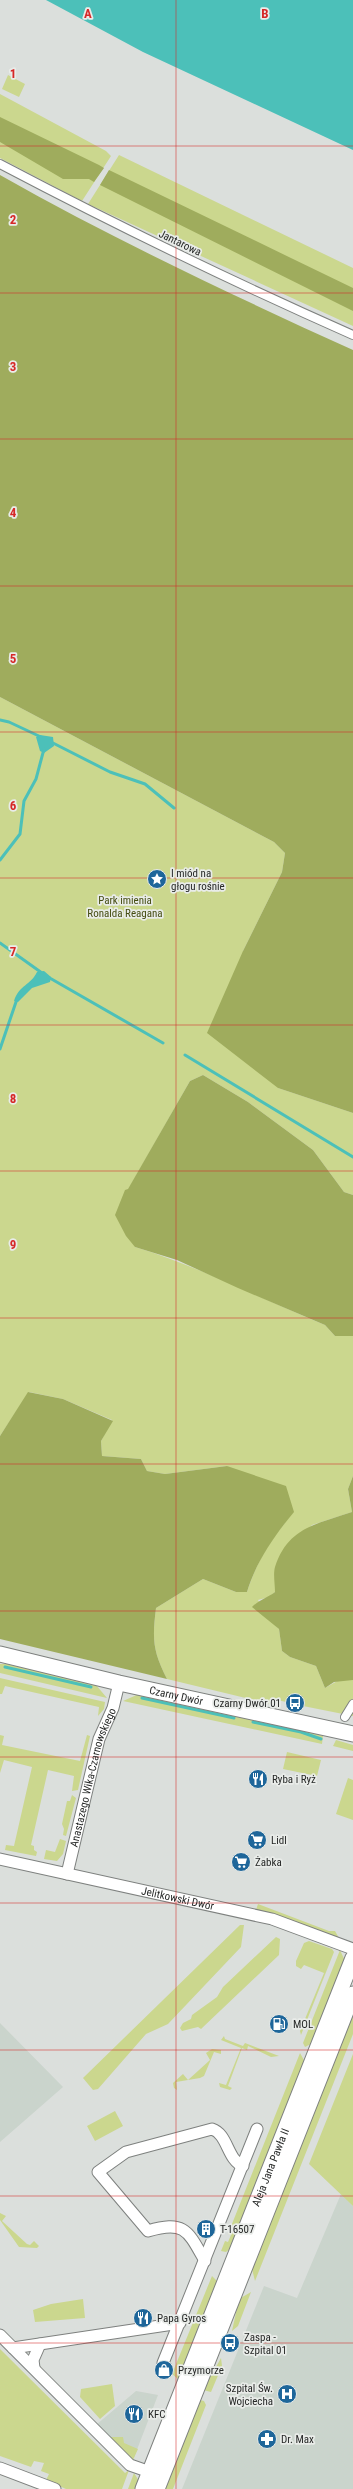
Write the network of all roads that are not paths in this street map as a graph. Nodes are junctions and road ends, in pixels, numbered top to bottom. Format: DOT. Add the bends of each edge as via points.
graph roads {
  1 [pos="0,164"];
  2 [pos="353,335"];
  3 [pos="0,1654"];
  4 [pos="119,1683"];
  5 [pos="353,1704"];
  6 [pos="345,1717"];
  7 [pos="353,1734"];
  8 [pos="0,1859"];
  9 [pos="67,1874"];
  10 [pos="353,1949"];
  11 [pos="353,1958"];
  12 [pos="353,1994"];
  13 [pos="256,2128"];
  14 [pos="243,2166"];
  15 [pos="205,2261"];
  16 [pos="234,2277"];
  17 [pos="180,2323"];
  18 [pos="0,2335"];
  19 [pos="40,2344"];
  20 [pos="13,2348"];
  21 [pos="163,2363"];
  22 [pos="34,2368"];
  23 [pos="0,2468"];
  24 [pos="150,2472"];
  25 [pos="55,2489"];
  26 [pos="143,2489"];
  27 [pos="157,2489"];
  1 -- 2 [label="street, Jantarowa" via="82,208 238,284"];
  3 -- 4 [label="main road, Czarny Dwór"];
  4 -- 7 [label="main road, Czarny Dwór"];
  4 -- 9 [label="street, Anastazego Wika-Czarnowskiego" via="113,1708 98,1739"];
  5 -- 6 [label="street"];
  8 -- 9 [label="street, Jelitkowski Dwór"];
  9 -- 10 [label="street, Jelitkowski Dwór" via="272,1919"];
  11 -- 16 [label="main road, Aleja Jana Pawła II"];
  12 -- 16 [label="main road, Aleja Jana Pawła II"];
  13 -- 14 [label="street"];
  14 -- 15 [label="street"];
  14 -- 15 [label="street" via="236,2161 218,2132 212,2130 126,2152 98,2172 148,2231 171,2226 183,2228"];
  15 -- 17 [label="street"];
  16 -- 24 [label="main road, Aleja Jana Pawła II"];
  16 -- 27 [label="main road, Aleja Jana Pawła II"];
  17 -- 19 [label="street"];
  17 -- 21 [label="street"];
  18 -- 20 [label="street"];
  19 -- 20 [label="street"];
  19 -- 22 [label="street" via="33,2360"];
  20 -- 22 [label="street"];
  22 -- 24 [label="street" via="130,2465"];
  23 -- 25 [label="street"];
  24 -- 26 [label="main road, Aleja Jana Pawła II"];
}
